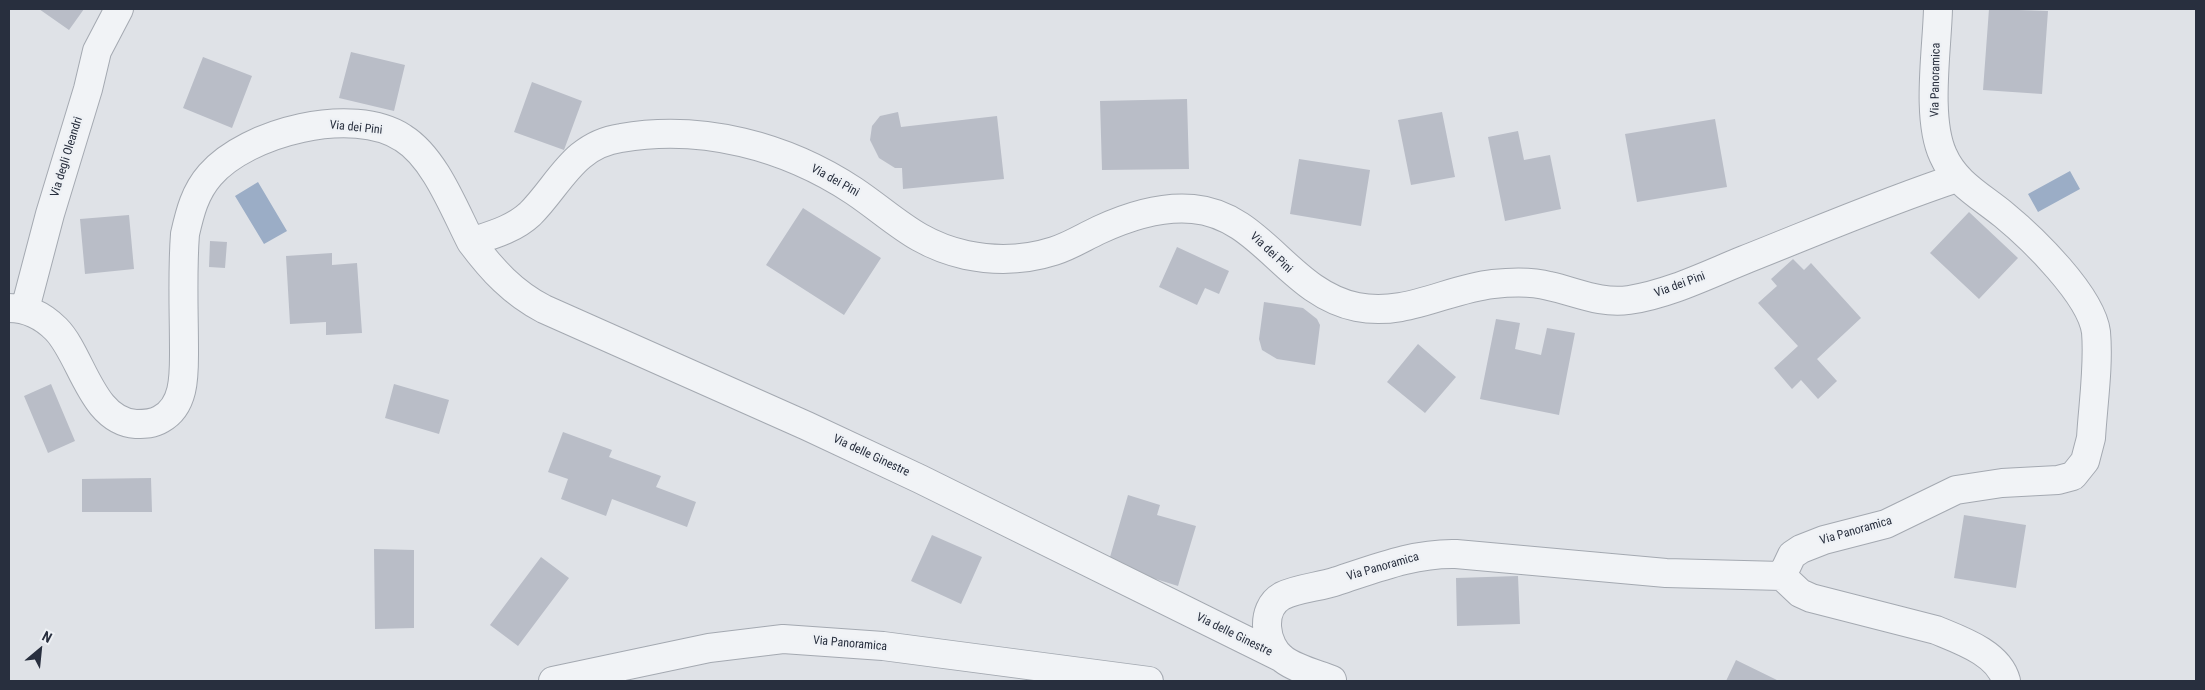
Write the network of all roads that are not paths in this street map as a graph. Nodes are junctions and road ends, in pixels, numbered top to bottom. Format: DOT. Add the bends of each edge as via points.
graph roads {
  1 [pos="119,9"];
  2 [pos="1938,9"];
  3 [pos="1957,178"];
  4 [pos="472,242"];
  5 [pos="17,308"];
  6 [pos="1782,576"];
  7 [pos="1282,658"];
  8 [pos="553,681"];
  9 [pos="1149,681"];
  10 [pos="1332,681"];
  11 [pos="2006,681"];
  1 -- 5 [label="street, Via degli Oleandri" via="97,51 50,214"];
  2 -- 3 [label="street, Via Panoramica" via="1934,115 1939,145"];
  3 -- 4 [label="street, Via dei Pini" via="1664,292 1619,301 1594,299 1552,286 1514,282 1483,285 1390,309 1358,308 1316,291 1254,235 1228,219 1199,209 1156,211 1104,228 1052,252 1027,257 1004,260 965,255 914,235 838,181 798,161 747,143 704,134 622,137 597,146 574,160 535,208 517,224"];
  3 -- 6 [label="street, Via Panoramica" via="2005,216 2048,257 2074,288 2090,315 2096,331 2096,344 2092,438 2085,461 2080,470 2067,479 1956,490 1886,524 1813,543 1792,555"];
  4 -- 5 [label="street, Via dei Pini" via="426,160 402,137 377,128 313,125 279,134 236,153 218,166 201,187 185,234 183,381 175,408 165,417 146,424 132,423 114,415 89,387 56,329"];
  4 -- 7 [label="street, Via delle Ginestre" via="503,281 544,310 903,471"];
  6 -- 7 [label="street, Via Panoramica" via="1666,573 1468,554 1427,555 1291,592 1276,600 1266,618 1267,628"];
  6 -- 11 [label="street" via="1800,592 1816,600 1956,638 1995,662"];
  7 -- 10 [label="street"];
  8 -- 9 [label="street, Via Panoramica" via="709,648 792,639 883,646"];
}
